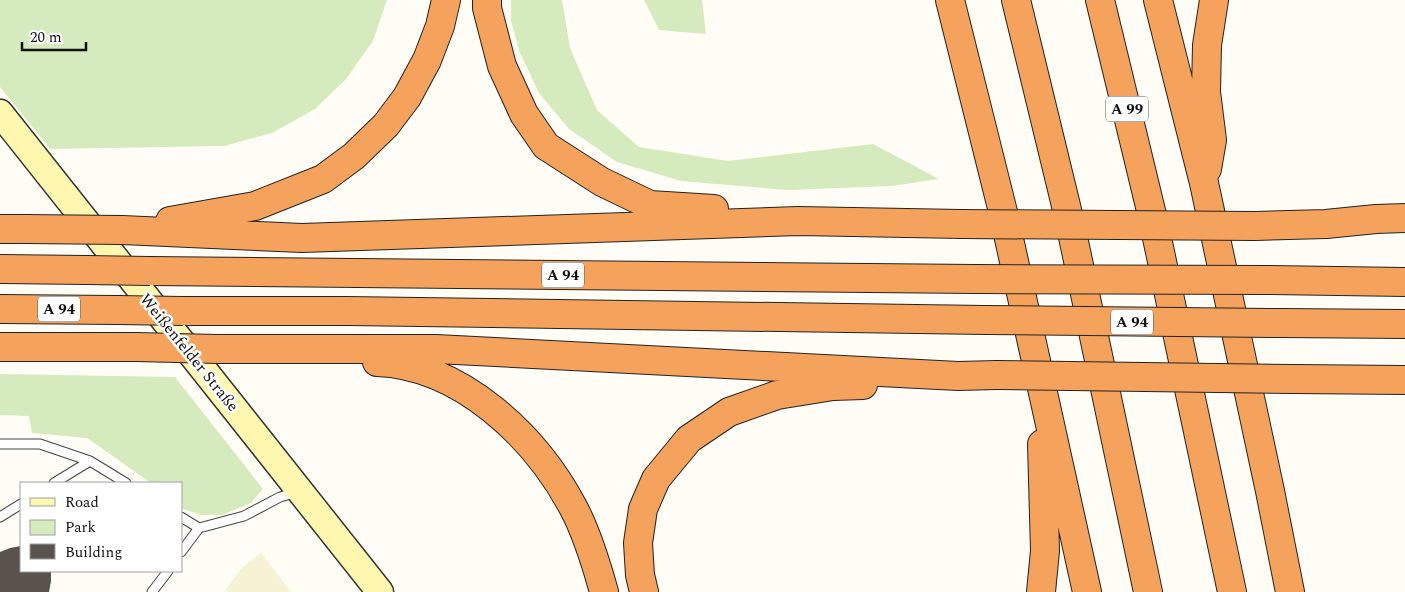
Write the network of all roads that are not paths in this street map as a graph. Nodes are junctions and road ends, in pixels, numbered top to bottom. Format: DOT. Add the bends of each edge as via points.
graph roads {
  1 [pos="446,0"];
  2 [pos="487,0"];
  3 [pos="950,0"];
  4 [pos="1016,0"];
  5 [pos="1100,0"];
  6 [pos="1158,0"];
  7 [pos="1214,0"];
  8 [pos="0,113"];
  9 [pos="1204,183"];
  10 [pos="1405,218"];
  11 [pos="798,221"];
  12 [pos="1326,224"];
  13 [pos="13,229"];
  14 [pos="1405,229"];
  15 [pos="122,230"];
  16 [pos="0,269"];
  17 [pos="1405,282"];
  18 [pos="0,309"];
  19 [pos="1405,324"];
  20 [pos="0,346"];
  21 [pos="292,350"];
  22 [pos="958,376"];
  23 [pos="1405,380"];
  24 [pos="1044,395"];
  25 [pos="0,444"];
  26 [pos="90,461"];
  27 [pos="56,482"];
  28 [pos="124,482"];
  29 [pos="300,491"];
  30 [pos="1270,491"];
  31 [pos="20,505"];
  32 [pos="0,518"];
  33 [pos="182,518"];
  34 [pos="199,528"];
  35 [pos="182,551"];
  36 [pos="167,572"];
  37 [pos="152,592"];
  38 [pos="380,592"];
  39 [pos="604,592"];
  40 [pos="644,592"];
  41 [pos="1041,592"];
  42 [pos="1087,592"];
  43 [pos="1148,592"];
  44 [pos="1232,592"];
  45 [pos="1290,592"];
  46 [pos="1306,592"];
  1 -- 15 [label="highway" via="427,60 407,97 386,125 354,156 323,179 256,206"];
  2 -- 11 [label="highway" via="502,66 524,114 546,146 602,182 650,204 699,207"];
  3 -- 24 [label="highway" via="1004,216"];
  4 -- 43 [label="highway" via="1069,218"];
  5 -- 44 [label="highway, A 99" via="1153,219"];
  6 -- 9 [label="highway"];
  7 -- 9 [label="highway" via="1207,45 1206,92 1212,140"];
  8 -- 29 [label="street, Weißenfelder Straße"];
  9 -- 30 [label="highway"];
  10 -- 12 [label="highway"];
  11 -- 12 [label="highway, bridge"];
  11 -- 15 [label="highway" via="302,238"];
  12 -- 14 [label="highway"];
  13 -- 15 [label="highway, bridge"];
  16 -- 17 [label="highway, A 94, bridge"];
  18 -- 19 [label="highway, A 94, bridge"];
  20 -- 21 [label="highway, bridge"];
  21 -- 22 [label="highway" via="436,349"];
  21 -- 39 [label="highway" via="331,361 397,363 433,374 487,404 514,427 555,476 587,539"];
  22 -- 23 [label="highway, bridge"];
  22 -- 40 [label="highway" via="932,383 833,386 778,396 729,412 689,439 656,479 643,509 638,543"];
  24 -- 41 [label="highway" via="1045,551"];
  24 -- 42 [label="highway"];
  25 -- 26 [label="lane" via="40,444"];
  26 -- 27 [label="lane"];
  26 -- 28 [label="lane"];
  29 -- 34 [label="lane" via="280,497 244,516"];
  29 -- 38 [label="street, Weißenfelder Straße"];
  30 -- 45 [label="highway"];
  30 -- 46 [label="highway" via="1291,525"];
  31 -- 32 [label="lane"];
  33 -- 34 [label="lane"];
  34 -- 35 [label="lane"];
  36 -- 37 [label="lane"];
}
